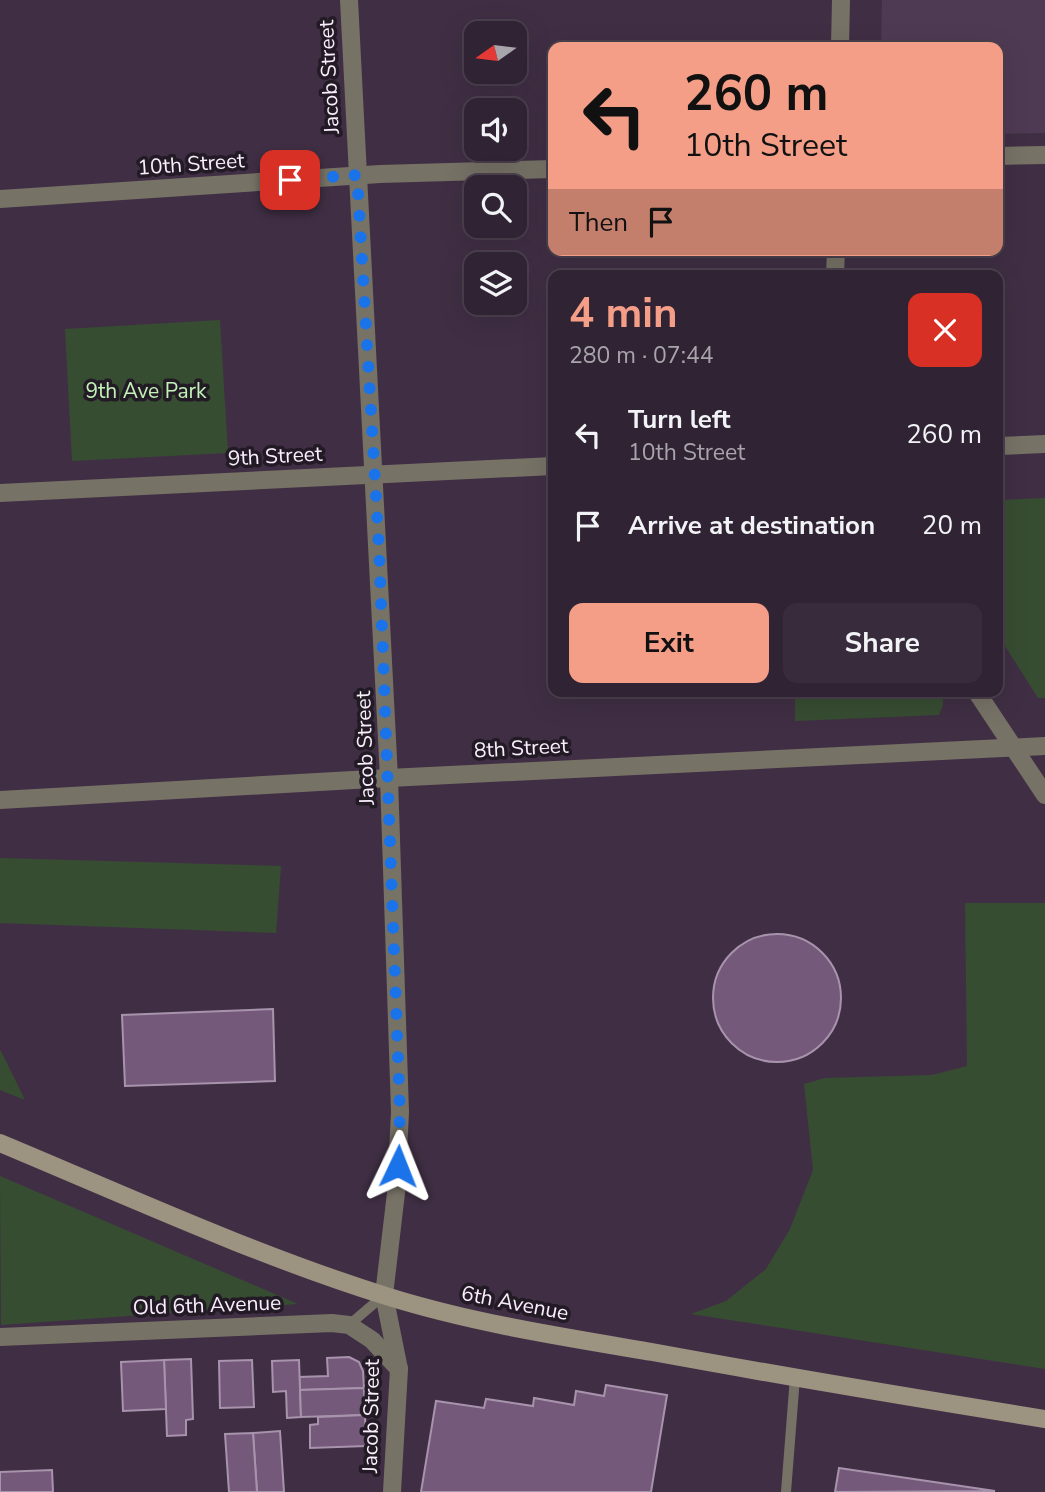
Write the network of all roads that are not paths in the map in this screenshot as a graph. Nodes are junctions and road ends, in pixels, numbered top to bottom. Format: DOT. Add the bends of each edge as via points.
graph roads {
  1 [pos="349,0"];
  2 [pos="841,0"];
  3 [pos="840,42"];
  4 [pos="1045,155"];
  5 [pos="1003,156"];
  6 [pos="548,169"];
  7 [pos="357,175"];
  8 [pos="0,199"];
  9 [pos="1045,444"];
  10 [pos="1003,446"];
  11 [pos="548,466"];
  12 [pos="375,473"];
  13 [pos="0,493"];
  14 [pos="980,697"];
  15 [pos="1045,746"];
  16 [pos="1013,748"];
  17 [pos="389,778"];
  18 [pos="1045,795"];
  19 [pos="0,800"];
  20 [pos="0,1143"];
  21 [pos="384,1296"];
  22 [pos="349,1325"];
  23 [pos="0,1337"];
  24 [pos="399,1369"];
  25 [pos="795,1377"];
  26 [pos="1045,1419"];
  27 [pos="392,1492"];
  28 [pos="786,1492"];
  1 -- 7 [label="street, Jacob Street"];
  2 -- 3 [label="street"];
  4 -- 5 [label="street"];
  6 -- 7 [label="street, 10th Street"];
  7 -- 8 [label="street, 10th Street"];
  7 -- 12 [label="street, Jacob Street"];
  9 -- 10 [label="street"];
  11 -- 12 [label="street, 9th Street"];
  12 -- 13 [label="street, 9th Street"];
  12 -- 17 [label="street, Jacob Street"];
  14 -- 16 [label="street"];
  15 -- 16 [label="street, 8th Street"];
  16 -- 17 [label="street, 8th Street"];
  16 -- 18 [label="street"];
  17 -- 19 [label="street, 8th Street"];
  17 -- 21 [label="street, Jacob Street" via="400,1112"];
  20 -- 21 [label="main road, 6th Avenue" via="253,1248"];
  21 -- 22 [label="lane"];
  21 -- 24 [label="street, Jacob Street"];
  21 -- 25 [label="main road, 6th Avenue" via="530,1331"];
  22 -- 23 [label="street, Old 6th Avenue"];
  22 -- 24 [label="street" via="372,1340"];
  24 -- 27 [label="street, Jacob Street"];
  25 -- 26 [label="main road, 6th Avenue"];
  25 -- 28 [label="lane"];
}
